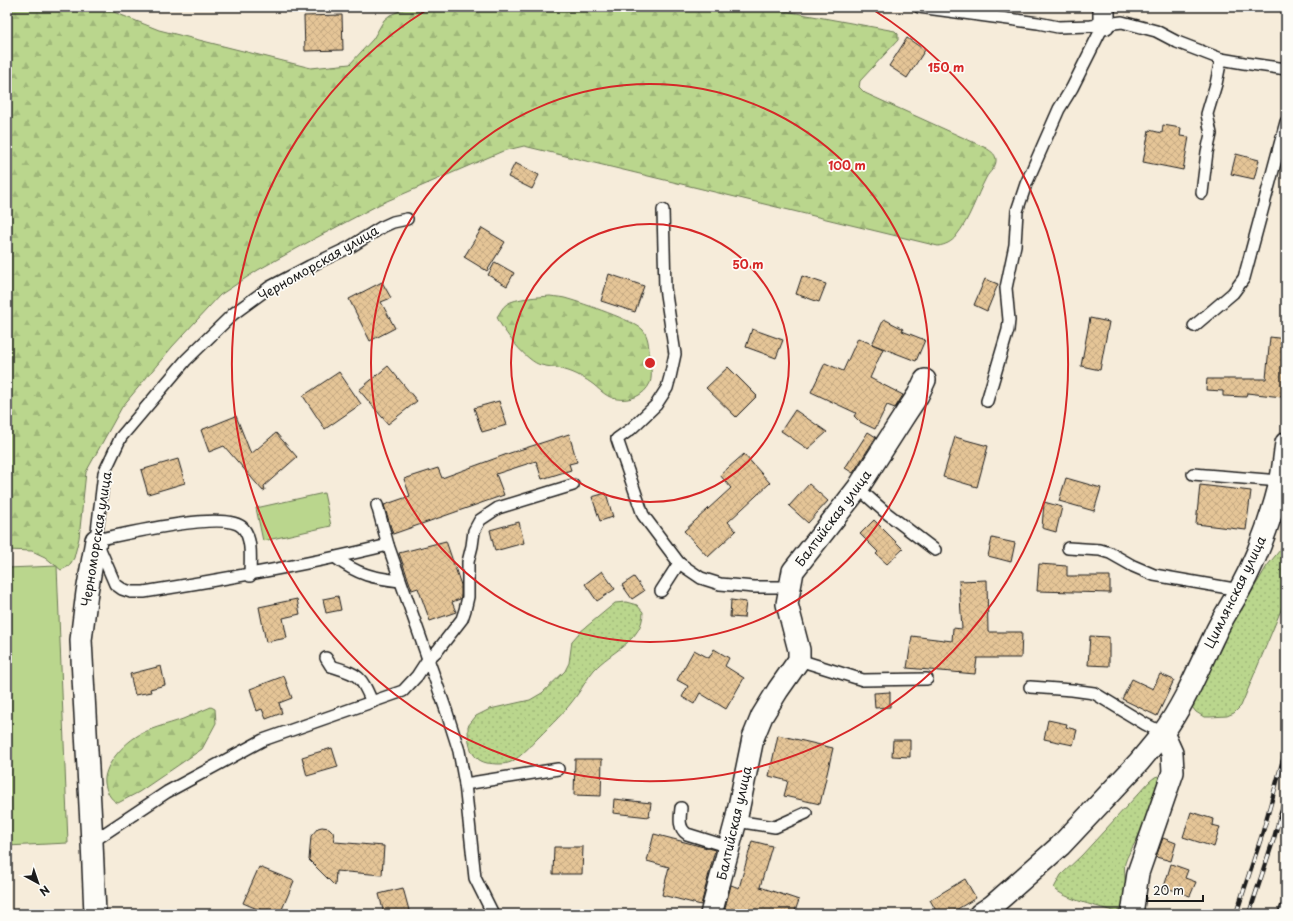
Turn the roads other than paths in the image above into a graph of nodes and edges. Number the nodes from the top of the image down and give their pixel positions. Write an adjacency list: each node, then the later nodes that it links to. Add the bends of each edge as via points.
1 (919, 7): 2 (lane, via 1058,27 1091,26)
2 (1104, 16): 3 (lane, via 1156,31); 11 (lane, via 1072,88 1059,109 1017,210 1015,245 1006,288 1008,330)
3 (1221, 59): 4 (lane); 6 (lane, via 1207,114 1211,134)
4 (1286, 68)
5 (1286, 122): 9 (lane, via 1244,278 1233,293)
6 (1202, 193)
7 (662, 210): 23 (lane, via 665,288 675,354 667,388 656,405 617,439 643,515)
8 (407, 220): 18 (lane, Черноморская улица, via 382,227 350,247 270,287 233,314 186,360 121,437 104,473)
9 (1194, 326)
10 (925, 380): 16 (street, Балтийская улица)
11 (986, 401)
12 (1286, 443): 14 (street, Цимлянская улица)
13 (1193, 474): 14 (lane)
14 (1280, 481): 27 (street, Цимлянская улица, via 1269,522)
15 (573, 485): 30 (lane, via 498,508 480,520 474,531 468,562 466,610 438,650)
16 (858, 488): 21 (lane); 26 (street, Балтийская улица, via 793,570)
17 (377, 505): 19 (lane)
18 (96, 540): 24 (lane, via 114,584 122,590 144,592); 24 (lane, via 172,525 213,520 234,522 243,528 250,542); 41 (street, Черноморская улица, via 81,640)
19 (388, 546): 22 (lane); 25 (lane)
20 (1068, 548): 27 (lane, via 1110,553 1154,576)
21 (935, 550)
22 (336, 558): 24 (lane); 25 (lane, via 362,574)
23 (679, 563): 26 (lane, via 701,578 720,584); 28 (lane)
24 (250, 576)
25 (400, 581): 30 (lane)
26 (789, 587): 31 (street, Балтийская улица, via 787,604 799,650)
27 (1240, 590): 35 (street, Цимлянская улица, via 1214,634 1175,717)
28 (661, 591)
29 (326, 658): 34 (lane, via 331,666 360,678)
30 (428, 659): 34 (lane, via 403,691); 37 (lane, via 447,713)
31 (798, 660): 32 (lane, via 863,680); 40 (street, Балтийская улица, via 762,716 753,738)
32 (927, 679)
33 (1030, 687): 35 (lane, via 1094,693)
34 (372, 702): 41 (lane, via 263,740 167,792)
35 (1163, 733): 47 (street, Цимлянская улица, via 1060,846); 48 (street, via 1172,752 1173,772 1138,873)
36 (558, 769): 37 (lane)
37 (465, 784): 45 (lane, via 475,878)
38 (681, 808): 42 (lane, via 680,825 684,832)
39 (806, 813): 40 (lane, via 775,828)
40 (736, 821): 42 (street, Балтийская улица)
41 (92, 842): 44 (street, Черноморская улица)
42 (729, 847): 46 (street, Балтийская улица)
43 (1286, 909): 49 (lane)
44 (95, 914)
45 (493, 914)
46 (711, 914)
47 (980, 914)
48 (1132, 914)
49 (1284, 914)

